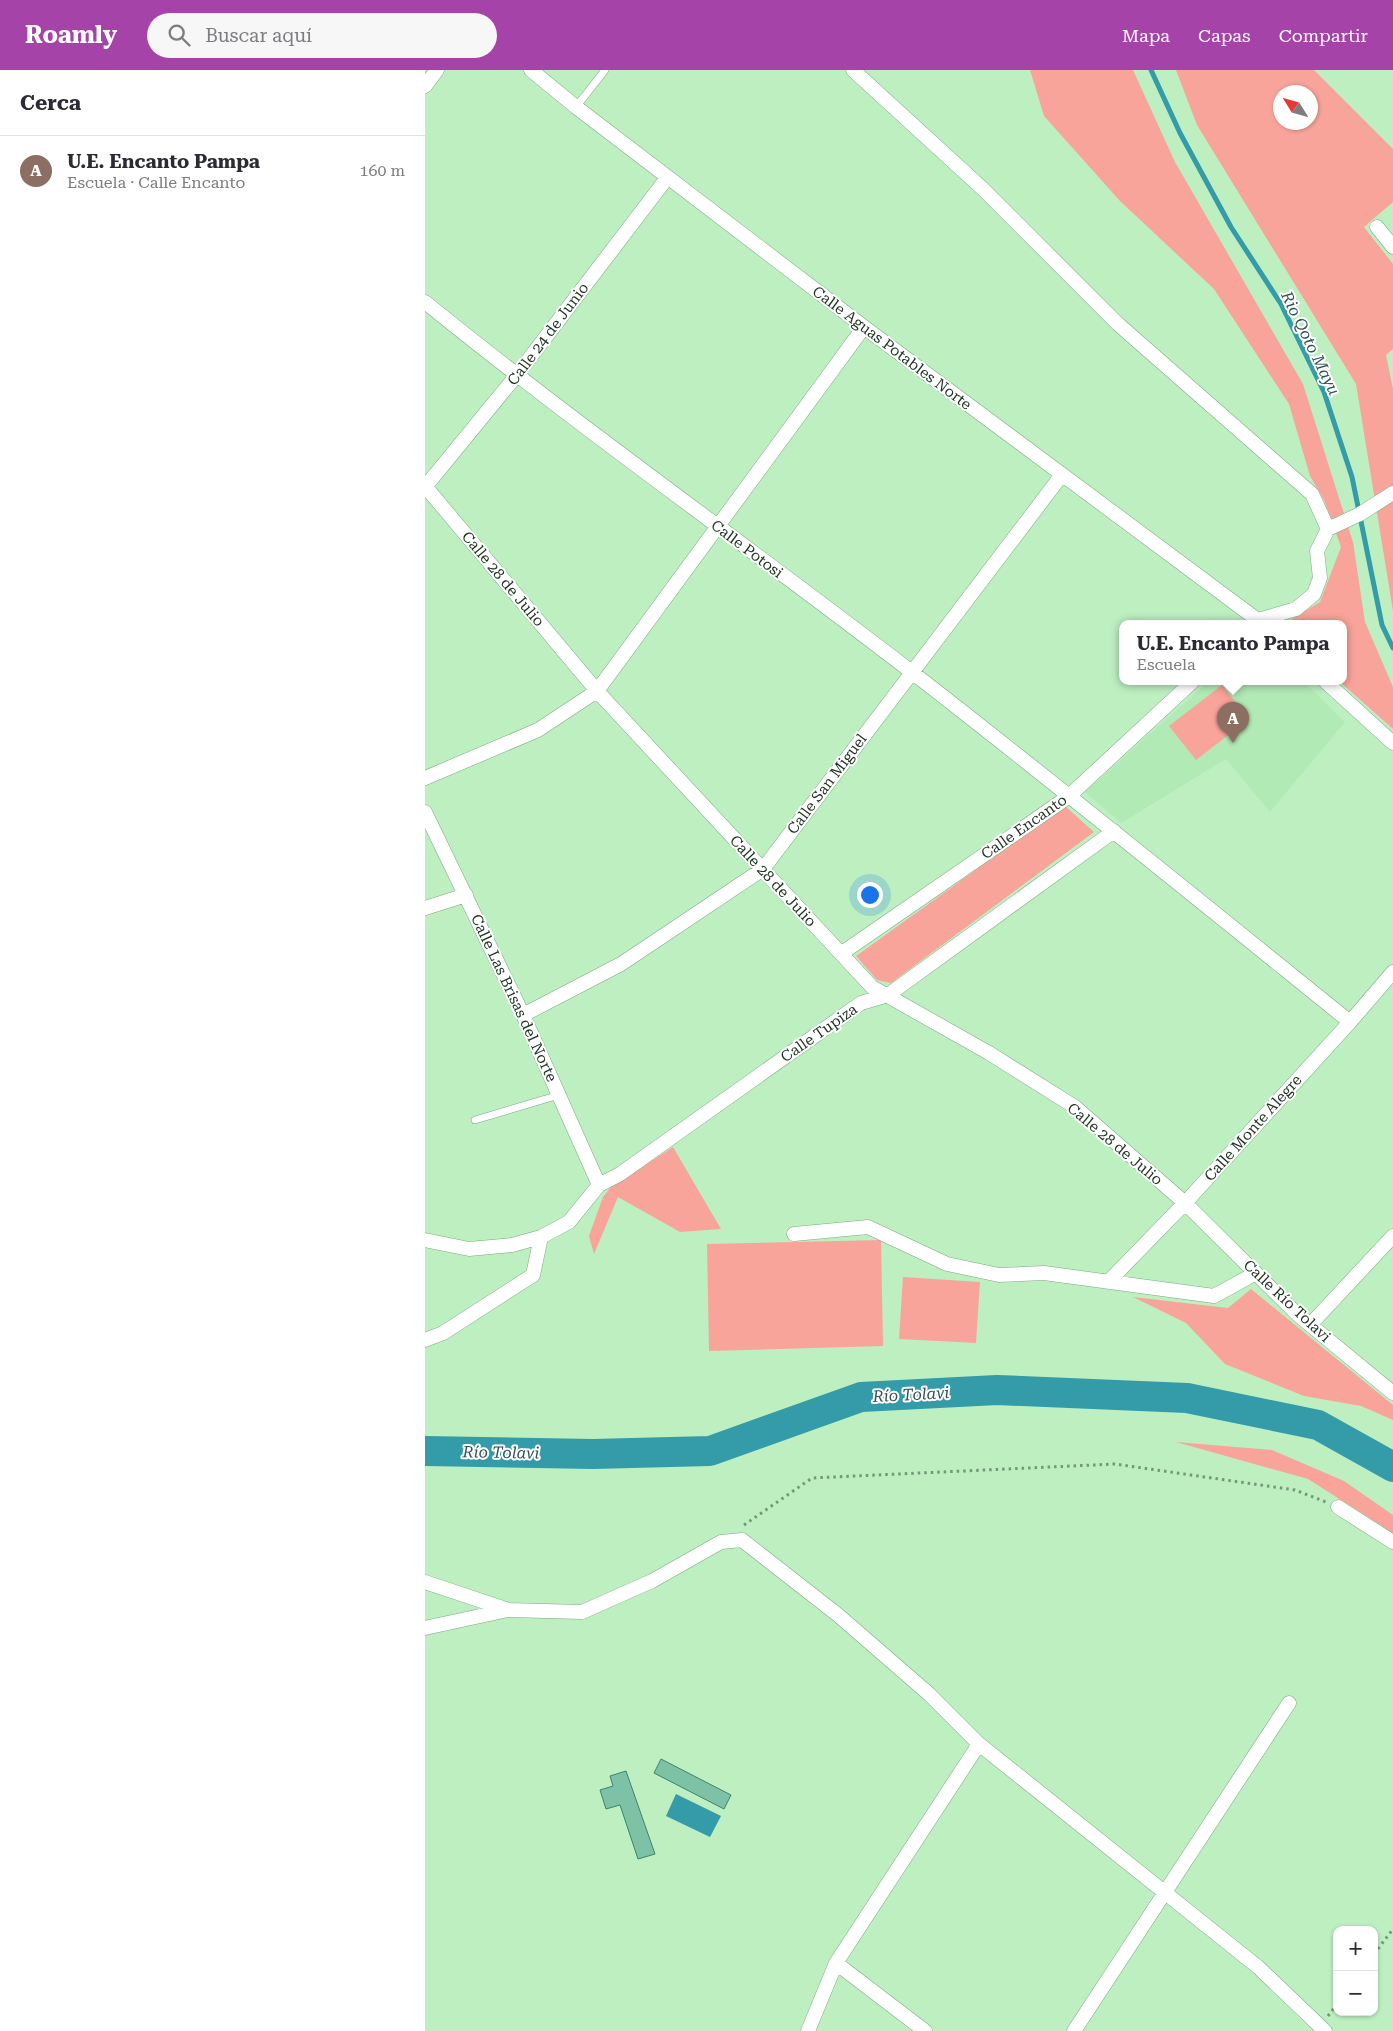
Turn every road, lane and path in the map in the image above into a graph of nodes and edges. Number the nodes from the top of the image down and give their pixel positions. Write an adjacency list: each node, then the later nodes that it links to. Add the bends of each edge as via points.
1 (437, 70): 5 (street)
2 (531, 70): 6 (street, Calle Aguas Potables Norte)
3 (605, 70): 6 (lane)
4 (853, 70): 17 (street, via 983,189 1118,324 1312,494)
5 (425, 86)
6 (576, 107): 7 (street, Calle Aguas Potables Norte)
7 (667, 178): 11 (street, Calle Aguas Potables Norte); 12 (street, Calle 24 de Junio)
8 (1377, 227): 9 (street)
9 (1393, 248)
10 (425, 302): 12 (street, Calle Potosi)
11 (864, 327): 13 (street, Calle Aguas Potables Norte); 16 (street)
12 (517, 376): 14 (street, Calle 24 de Junio); 16 (street, Calle Potosi)
13 (1061, 476): 18 (street, Calle Aguas Potables Norte); 20 (street, Calle San Miguel)
14 (425, 487): 23 (street, Calle 28 de Julio)
15 (1393, 493): 17 (street)
16 (716, 526): 20 (street, Calle Potosi); 23 (street)
17 (1328, 529): 19 (street, via 1317,551 1320,578 1314,594 1297,609)
18 (1254, 620)
19 (1266, 620)
20 (912, 672): 26 (street, Calle Potosi); 29 (street, Calle San Miguel)
21 (1189, 685): 26 (street, Calle Encanto)
22 (1329, 685): 24 (street)
23 (597, 691): 25 (street, via 538,730); 29 (street, Calle 28 de Julio)
24 (1393, 743)
25 (425, 778)
26 (1068, 797): 28 (street, Calle Potosi); 32 (street, Calle Encanto)
27 (425, 812): 30 (street, Calle Las Brisas del Norte)
28 (1114, 831): 34 (street, Calle Tupiza); 36 (street, Calle Potosi)
29 (763, 869): 32 (street, Calle 28 de Julio); 35 (street, Calle San Miguel, via 621,964)
30 (466, 895): 31 (street); 35 (street, Calle Las Brisas del Norte)
31 (425, 908)
32 (841, 953): 34 (street, Calle 28 de Julio, via 872,987)
33 (1393, 972): 36 (street, Calle Monte Alegre)
34 (888, 995): 39 (street, Calle Tupiza, via 861,1003 620,1174); 40 (street, Calle 28 de Julio, via 1075,1107)
35 (523, 1015): 37 (street, Calle Las Brisas del Norte)
36 (1350, 1022): 40 (street, Calle Monte Alegre)
37 (559, 1095): 38 (lane); 39 (street, Calle Las Brisas del Norte)
38 (475, 1120)
39 (599, 1185): 43 (street, via 569,1222)
40 (1185, 1203): 45 (street, Calle Río Tolavi); 46 (street, Calle Monte Alegre)
41 (794, 1234): 46 (street, via 868,1227 947,1264 999,1275 1044,1273)
42 (1393, 1236): 47 (street)
43 (541, 1238): 44 (street, via 512,1245 469,1249); 48 (street, via 533,1275 443,1333)
44 (425, 1240)
45 (1256, 1273): 46 (street, via 1214,1296); 47 (street, Calle Río Tolavi)
46 (1109, 1281)
47 (1310, 1324): 49 (street, Calle Río Tolavi)
48 (425, 1340)
49 (1393, 1394)
50 (1338, 1507): 51 (path, via 1295,1490 1115,1464 812,1478); 52 (street)
51 (744, 1526)
52 (1393, 1542)
53 (425, 1582): 54 (street)
54 (509, 1610): 55 (street); 57 (street, via 582,1612 652,1581 721,1542 742,1540 838,1615 929,1694)
55 (425, 1628)
56 (1289, 1703): 58 (street)
57 (979, 1744): 58 (street); 61 (street)
58 (1166, 1893): 62 (street, via 1258,1967); 65 (street)
59 (1393, 1930): 60 (path)
60 (1378, 1949)
61 (836, 1963): 63 (street); 64 (street)
62 (1321, 2029)
63 (808, 2031)
64 (925, 2031)
65 (1074, 2031)

